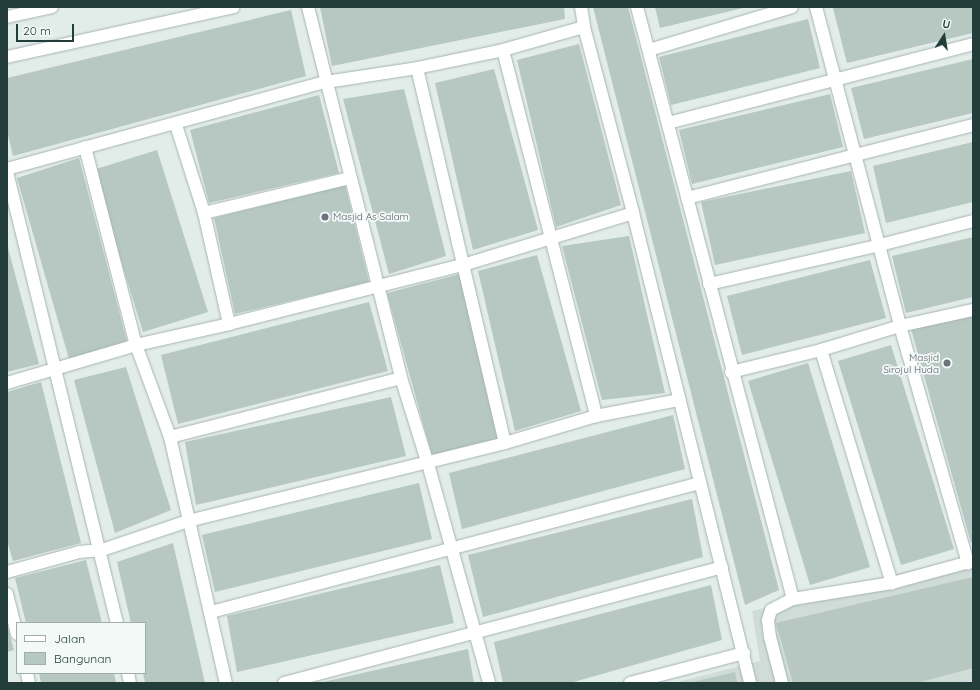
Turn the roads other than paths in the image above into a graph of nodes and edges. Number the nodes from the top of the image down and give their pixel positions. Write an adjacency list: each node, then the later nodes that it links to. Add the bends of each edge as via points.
1 (52, 7): 8 (street)
2 (234, 7): 13 (street)
3 (308, 7): 16 (street)
4 (581, 7): 9 (street)
5 (637, 7): 12 (street)
6 (792, 7): 12 (street)
7 (816, 7): 15 (street)
8 (7, 17)
9 (584, 27): 11 (street); 26 (street)
10 (973, 44): 15 (street)
11 (503, 50): 14 (street); 28 (street)
12 (649, 50): 17 (street)
13 (7, 57)
14 (417, 68): 16 (street); 30 (street)
15 (836, 80): 17 (street); 21 (street)
16 (326, 82): 18 (street); 23 (street)
17 (668, 123): 24 (street)
18 (176, 125): 20 (street); 25 (street)
19 (973, 125): 21 (street)
20 (85, 147): 22 (street); 36 (street)
21 (856, 154): 24 (street); 29 (street)
22 (7, 171): 38 (street)
23 (350, 178): 25 (street); 32 (street)
24 (687, 198): 31 (street)
25 (204, 213): 34 (street)
26 (634, 213): 28 (street); 42 (street)
27 (973, 221): 29 (street)
28 (549, 240): 30 (street); 43 (street)
29 (880, 245): 31 (street); 35 (street)
30 (463, 265): 32 (street); 45 (street)
31 (709, 284): 39 (street)
32 (377, 287): 34 (street); 40 (street)
33 (973, 310): 35 (street)
34 (229, 324): 36 (street)
35 (900, 326): 37 (street); 51 (street)
36 (136, 345): 38 (street); 44 (street)
37 (821, 350): 39 (street); 54 (street)
38 (54, 370): 41 (street); 50 (street)
39 (731, 372): 56 (street)
40 (401, 378): 44 (street); 46 (street)
41 (7, 382)
42 (679, 400): 43 (street); 47 (street)
43 (596, 416): 45 (street)
44 (170, 437): 48 (street)
45 (505, 443): 46 (street)
46 (428, 464): 48 (street); 49 (street)
47 (700, 482): 49 (street); 52 (street)
48 (188, 521): 50 (street); 57 (street)
49 (449, 549): 57 (street); 60 (street)
50 (102, 550): 53 (street, via 79,552); 58 (street)
51 (970, 562): 54 (street)
52 (722, 567): 60 (street); 61 (street)
53 (7, 572)
54 (892, 583): 56 (street)
55 (7, 594): 59 (street)
56 (793, 600): 67 (street, via 771,610 768,620)
57 (211, 612): 62 (street)
58 (117, 622)
59 (16, 630)
60 (476, 632): 63 (street); 64 (street)
61 (744, 653): 65 (street); 66 (street)
62 (226, 683)
63 (284, 683)
64 (489, 683)
65 (630, 683)
66 (750, 683)
67 (782, 683)

